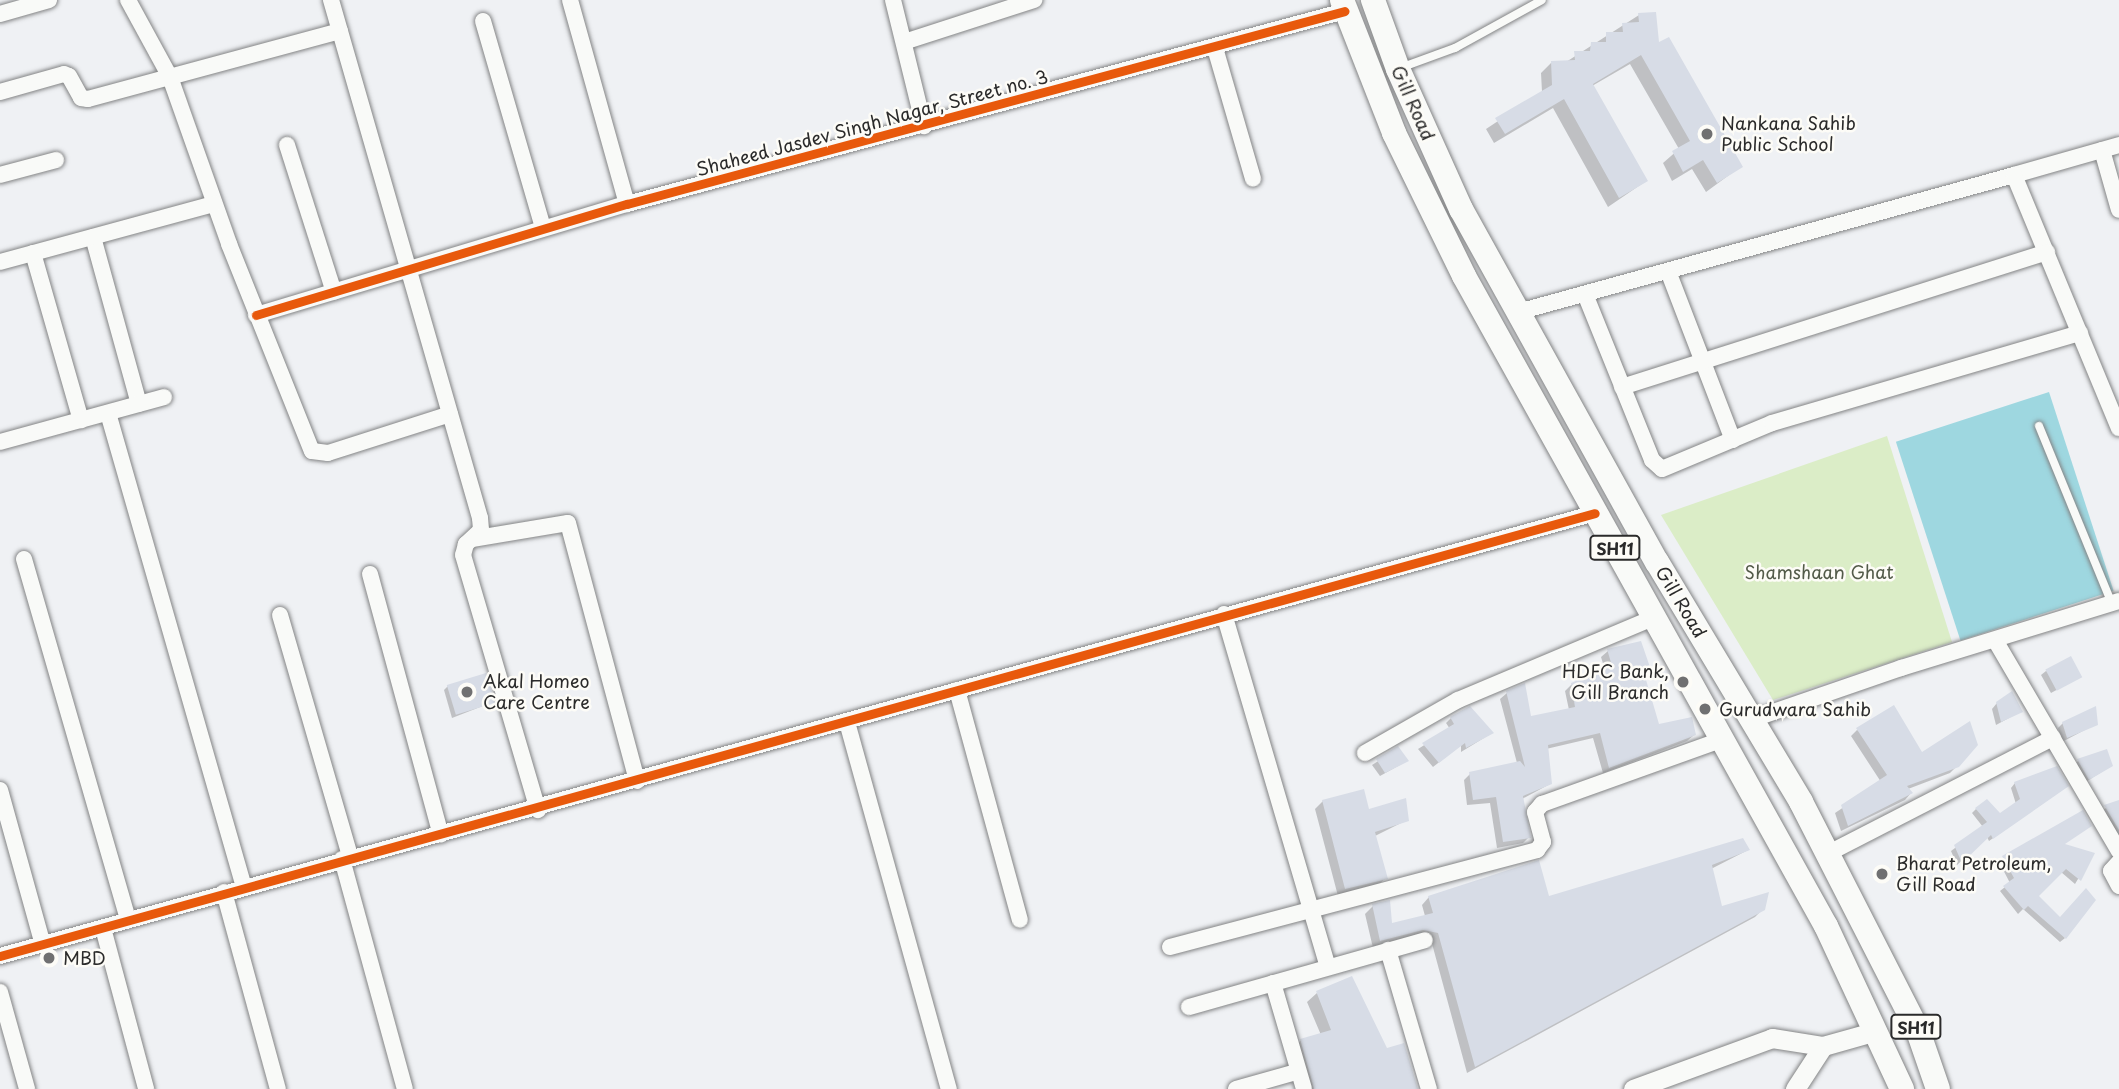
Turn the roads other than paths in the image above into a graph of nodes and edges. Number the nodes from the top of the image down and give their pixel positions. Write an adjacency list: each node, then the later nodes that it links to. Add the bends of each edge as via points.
1 (50, 0): 10 (street)
2 (128, 0): 16 (street)
3 (331, 0): 12 (street)
4 (570, 0): 27 (street)
5 (893, 0): 13 (street)
6 (1034, 0): 13 (street)
7 (1373, 0): 15 (main road, Gill Road / SH11)
8 (1542, 0): 15 (lane, via 1455,48)
9 (1343, 6): 14 (street, Shaheed Jasdev Singh Nagar, Street no. 3); 52 (main road, Gill Road / SH11, via 1394,132 1464,276)
10 (0, 14)
11 (483, 21): 29 (street)
12 (340, 31): 16 (street); 34 (street)
13 (904, 42): 18 (street)
14 (1214, 48): 18 (street, Shaheed Jasdev Singh Nagar, Street no. 3); 25 (street)
15 (1398, 69): 38 (main road, Gill Road / SH11, via 1461,209)
16 (170, 77): 17 (street, via 88,99 82,98 64,74); 26 (street)
17 (0, 92)
18 (924, 126): 27 (street, Shaheed Jasdev Singh Nagar, Street no. 3)
19 (287, 145): 36 (street)
20 (2119, 145): 21 (street)
21 (2102, 149): 24 (street); 28 (street)
22 (56, 160): 23 (street)
23 (0, 175)
24 (2014, 175): 31 (street); 35 (street)
25 (1253, 178)
26 (215, 204): 30 (street); 39 (street)
27 (627, 204): 29 (street, Shaheed Jasdev Singh Nagar, Street no. 3)
28 (2119, 210)
29 (543, 228): 34 (street, Shaheed Jasdev Singh Nagar, Street no. 3)
30 (93, 237): 32 (street); 44 (street)
31 (2047, 252): 40 (street); 41 (street)
32 (33, 253): 33 (street); 47 (street)
33 (0, 261)
34 (409, 270): 36 (street, Shaheed Jasdev Singh Nagar, Street no. 3); 46 (street)
35 (1668, 271): 37 (street); 41 (street)
36 (334, 292): 39 (street, Shaheed Jasdev Singh Nagar, Street no. 3)
37 (1586, 294): 38 (street); 42 (street)
38 (1518, 312): 62 (main road, Gill Road / SH11, via 1657,562)
39 (256, 315): 46 (street, via 312,451 328,453)
40 (2080, 333): 49 (street); 50 (street, via 1792,416)
41 (1704, 359): 42 (street); 50 (street)
42 (1622, 387): 50 (street, via 1652,460 1662,469)
43 (164, 397): 44 (street)
44 (139, 404): 45 (street)
45 (108, 413): 47 (street); 76 (street)
46 (450, 414): 53 (street, via 482,524)
47 (81, 420): 51 (street)
48 (2039, 426): 56 (lane)
49 (2119, 428)
50 (1733, 440)
51 (0, 442)
52 (1595, 513): 57 (street); 59 (main road, Gill Road / SH11)
53 (470, 540): 67 (street, via 568,523); 69 (street, via 463,555)
54 (24, 559): 79 (street)
55 (370, 575): 70 (street)
56 (2115, 602): 60 (street)
57 (1224, 614): 61 (street); 78 (street)
58 (280, 615): 73 (street)
59 (1655, 617): 65 (main road, Gill Road / SH11); 66 (street, via 1458,699)
60 (1995, 640): 62 (street); 64 (street)
61 (957, 690): 63 (street); 80 (street)
62 (1753, 719): 72 (main road, Gill Road / SH11)
63 (847, 722): 67 (street); 98 (street)
64 (2053, 738): 71 (street); 72 (street)
65 (1724, 739): 78 (street, via 1542,804 1535,812 1542,842 1537,850); 91 (main road, Gill Road / SH11, via 1826,926)
66 (1366, 753)
67 (637, 781): 69 (street)
68 (0, 790): 83 (street)
69 (538, 810): 70 (street)
70 (441, 835): 73 (street)
71 (2119, 851)
72 (1827, 854): 105 (main road, Gill Road / SH11, via 1918,1031)
73 (346, 858): 76 (street); 97 (street)
74 (2119, 862): 75 (street, via 2111,871)
75 (2119, 886)
76 (244, 887): 77 (street)
77 (224, 892): 79 (street); 96 (street)
78 (1312, 908): 84 (street); 87 (street)
79 (128, 920): 81 (street)
80 (1020, 920)
81 (103, 928): 83 (street); 95 (street)
82 (1425, 940): 85 (street)
83 (43, 945): 86 (street)
84 (1170, 947)
85 (1388, 950): 87 (street); 101 (street)
86 (0, 956)
87 (1328, 967): 88 (street)
88 (1273, 983): 90 (street); 93 (street)
89 (0, 992): 94 (street)
90 (1189, 1007)
91 (1876, 1031): 92 (street); 104 (main road, Gill Road / SH11)
92 (1823, 1046): 102 (street, via 1772,1038); 103 (street)
93 (1296, 1072): 99 (street); 100 (street)
94 (27, 1089)
95 (146, 1089)
96 (278, 1089)
97 (405, 1089)
98 (949, 1089)
99 (1236, 1089)
100 (1304, 1089)
101 (1429, 1089)
102 (1633, 1089)
103 (1795, 1089)
104 (1902, 1089)
105 (1938, 1089)

